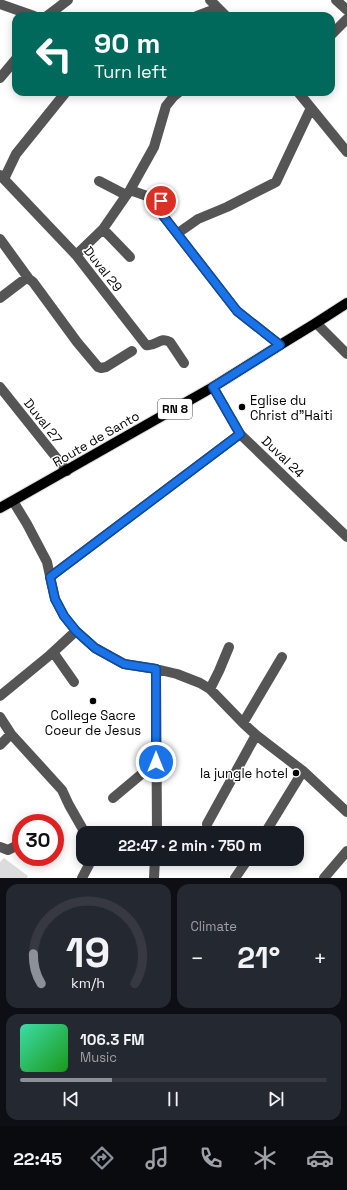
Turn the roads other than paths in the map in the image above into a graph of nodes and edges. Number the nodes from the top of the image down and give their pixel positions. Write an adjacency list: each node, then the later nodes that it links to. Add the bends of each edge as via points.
1 (68, 0): 8 (street)
2 (210, 0): 5 (street)
3 (336, 0): 6 (street)
4 (0, 4): 7 (street)
5 (218, 8): 9 (street); 10 (street)
6 (347, 10)
7 (23, 12)
8 (52, 12)
9 (208, 12)
10 (222, 12)
11 (347, 19): 12 (street)
12 (335, 31)
13 (12, 64): 14 (street)
14 (0, 78)
15 (63, 96): 20 (street, via 16,154)
16 (174, 96): 22 (street, via 166,106 154,147)
17 (301, 96): 18 (street)
18 (311, 108): 19 (street); 24 (street, via 276,182 198,219)
19 (347, 152)
20 (2, 177): 26 (street, Duval 29)
21 (99, 181): 22 (street)
22 (128, 192): 23 (street); 24 (street, via 161,201 161,213)
23 (103, 230): 26 (street); 27 (street)
24 (178, 233): 32 (street, via 237,311)
25 (0, 239): 28 (street)
26 (76, 255): 35 (street, Duval 29, via 146,345 167,340)
27 (130, 257)
28 (29, 279): 29 (street, via 25,279); 33 (street, via 98,367 106,367)
29 (0, 298)
30 (347, 303): 31 (main road, Route de Santo / RN 8)
31 (316, 324): 32 (main road, Route de Santo / RN 8); 34 (street)
32 (280, 345): 37 (main road, Route de Santo / RN 8)
33 (132, 351)
34 (347, 354)
35 (184, 363)
36 (0, 387): 39 (street, Duval 27)
37 (213, 387): 38 (street, Duval 24); 39 (main road, Route de Santo / RN 8)
38 (240, 434): 42 (street, Duval 24); 43 (street)
39 (66, 471): 40 (main road, Route de Santo / RN 8)
40 (13, 501): 41 (main road, Route de Santo / RN 8); 43 (street, via 47,562)
41 (0, 508)
42 (346, 535)
43 (50, 577): 44 (street, via 55,599)
44 (76, 631): 46 (street); 48 (street, via 95,648 124,664)
45 (229, 647): 50 (street)
46 (53, 652): 49 (street); 51 (street)
47 (282, 657): 53 (street)
48 (156, 669): 50 (street, via 177,674); 57 (street)
49 (74, 682)
50 (210, 689): 53 (street)
51 (0, 696)
52 (0, 717): 54 (street)
53 (242, 723): 55 (street)
54 (11, 734): 56 (street); 62 (street, via 62,790)
55 (256, 735): 58 (street); 61 (street)
56 (0, 745)
57 (156, 762): 59 (street); 63 (street)
58 (303, 771): 60 (street); 64 (street)
59 (114, 798)
60 (347, 812)
61 (207, 824)
62 (82, 826)
63 (156, 826)
64 (269, 826)
65 (0, 847): 66 (street, via 8,850)
66 (12, 848)
67 (347, 851): 74 (street)
68 (88, 866): 71 (street)
69 (155, 866): 72 (street)
70 (244, 866): 73 (street)
71 (82, 878)
72 (154, 878)
73 (236, 878)
74 (324, 878)

